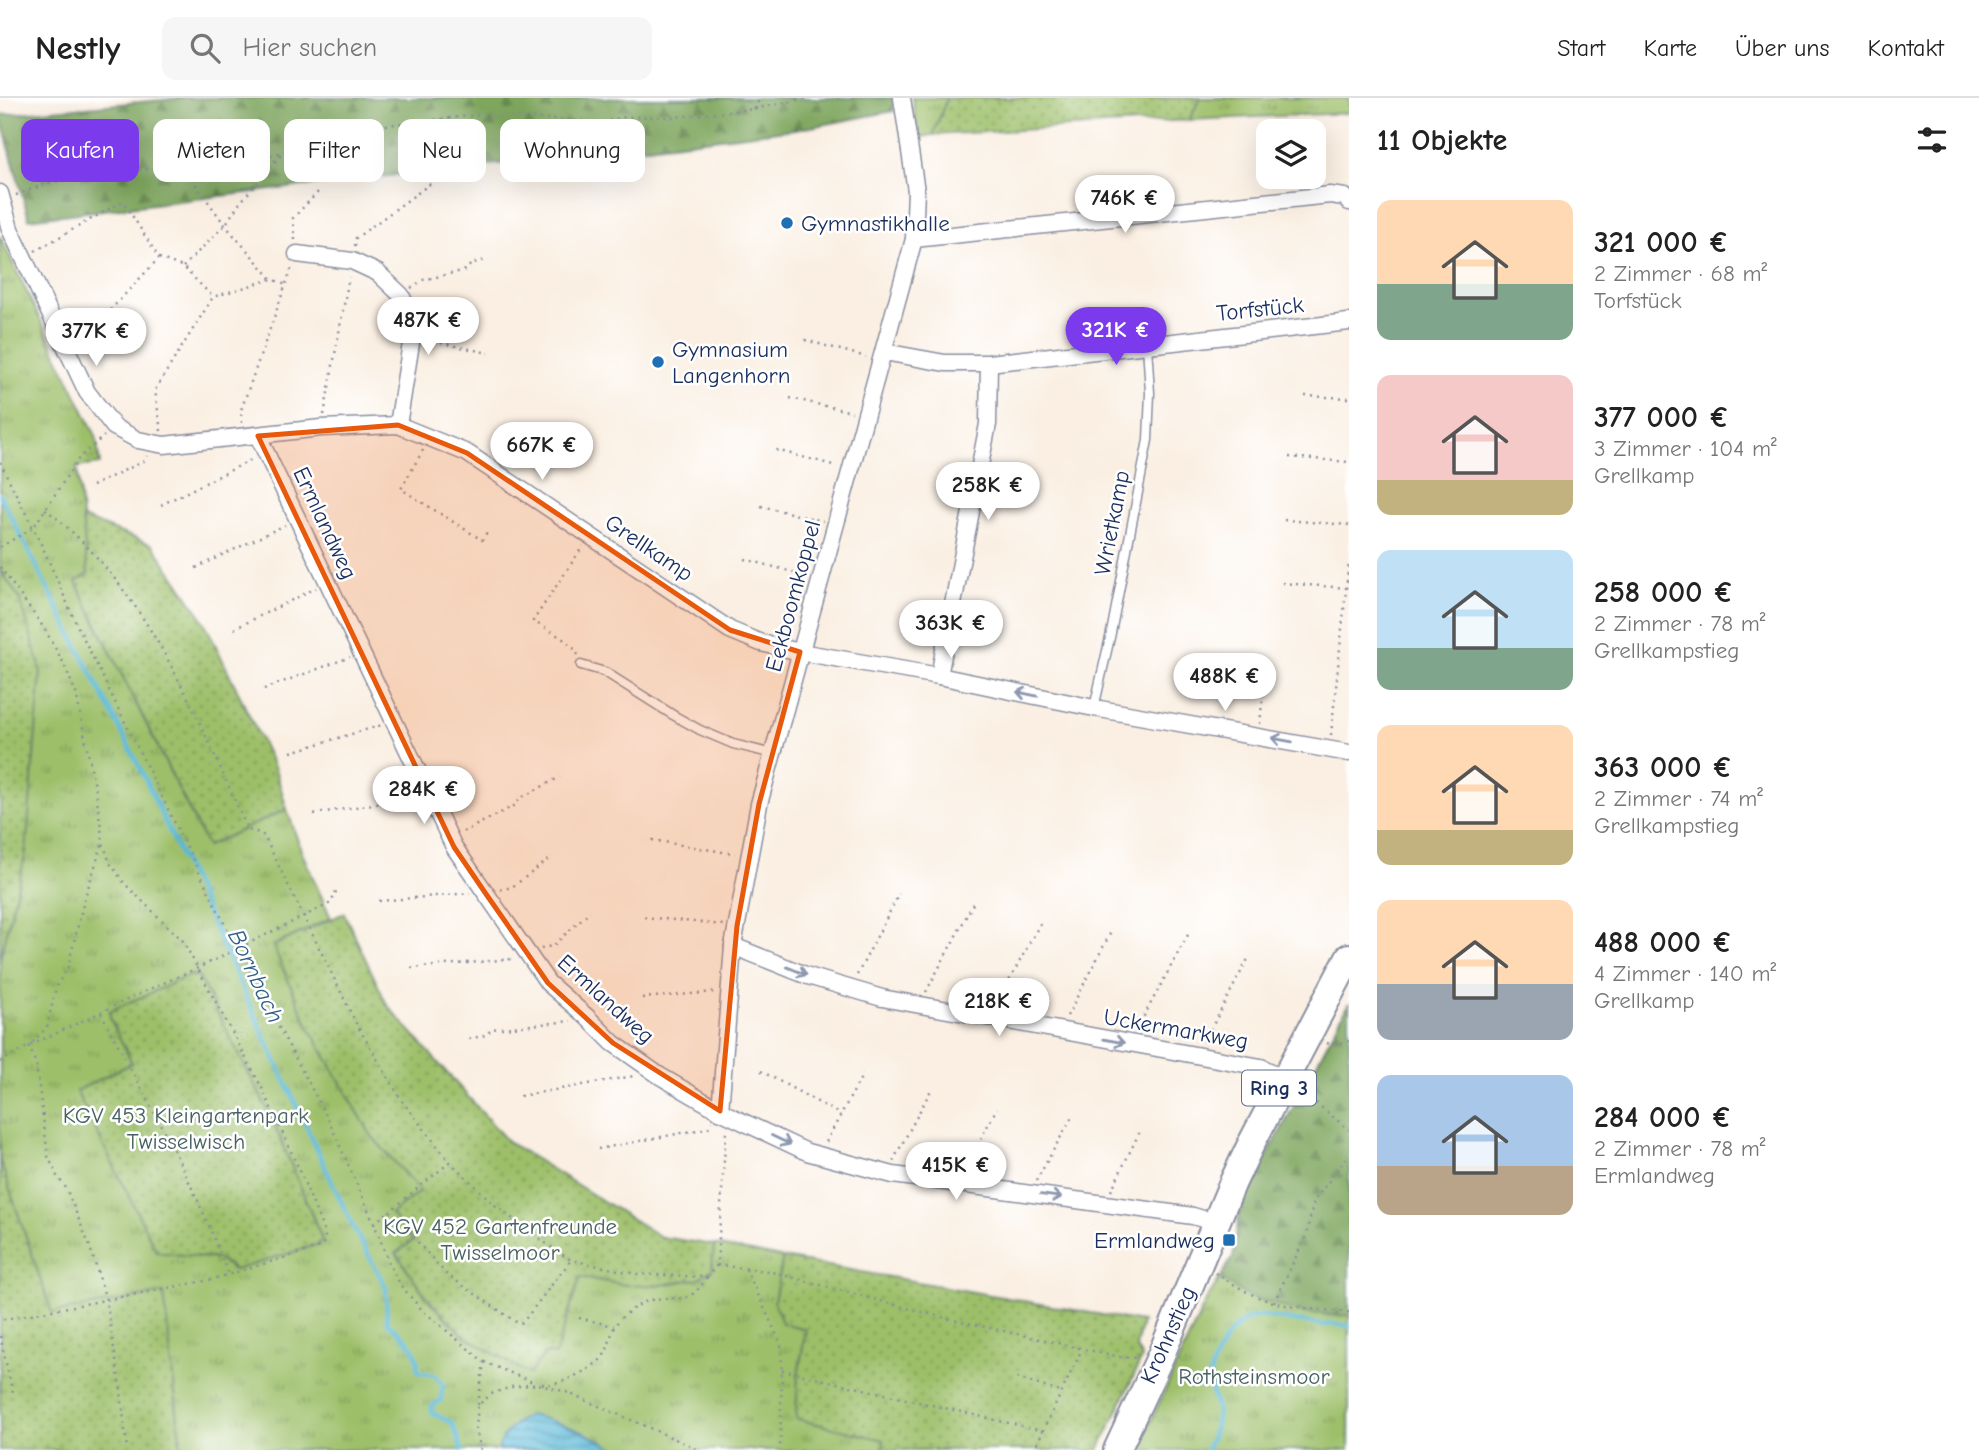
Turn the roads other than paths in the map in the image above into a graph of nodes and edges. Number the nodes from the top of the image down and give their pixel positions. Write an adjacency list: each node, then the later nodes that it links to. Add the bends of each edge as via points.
1 (902, 98): 4 (street, Eekboomkoppel, via 916,191)
2 (1, 197): 11 (street, Grellkamp, via 10,229 87,393 114,427 138,440 159,444)
3 (1349, 202): 4 (street, via 1330,195)
4 (914, 239): 8 (street, Eekboomkoppel)
5 (297, 254): 10 (street, via 352,261 378,273 401,295 410,314 412,337)
6 (1349, 322): 7 (street, Torfstück)
7 (1147, 345): 9 (street, Torfstück); 15 (lane, Wrietkamp, via 1148,440)
8 (883, 357): 9 (street, Torfstück); 12 (street, Eekboomkoppel)
9 (989, 363): 14 (street, via 988,424)
10 (398, 425): 11 (street, Grellkamp); 12 (street, Grellkamp, via 467,453 730,630)
11 (251, 436): 21 (street, Ermlandweg, via 266,453 450,839 529,956 548,983 613,1043)
12 (800, 652): 14 (street, Grellkamp); 17 (street, Eekboomkoppel)
13 (581, 665): 17 (lane, via 605,672 700,730)
14 (939, 676): 15 (street, Grellkamp, one-way to 14)
15 (1094, 708): 16 (street, Grellkamp, one-way to 15)
16 (1349, 753)
17 (772, 754): 18 (street, Eekboomkoppel)
18 (733, 946): 20 (street, Uckermarkweg, one-way to 20, via 882,998 1261,1067); 21 (street, Eekboomkoppel)
19 (1349, 957): 20 (main road, Krohnstieg / Ring 3)
20 (1289, 1084): 22 (main road, Krohnstieg / Ring 3, via 1252,1142)
21 (720, 1111): 22 (street, Ermlandweg, one-way to 22, via 807,1152 886,1173)
22 (1216, 1223): 23 (main road, Krohnstieg / Ring 3)
23 (1117, 1450)

